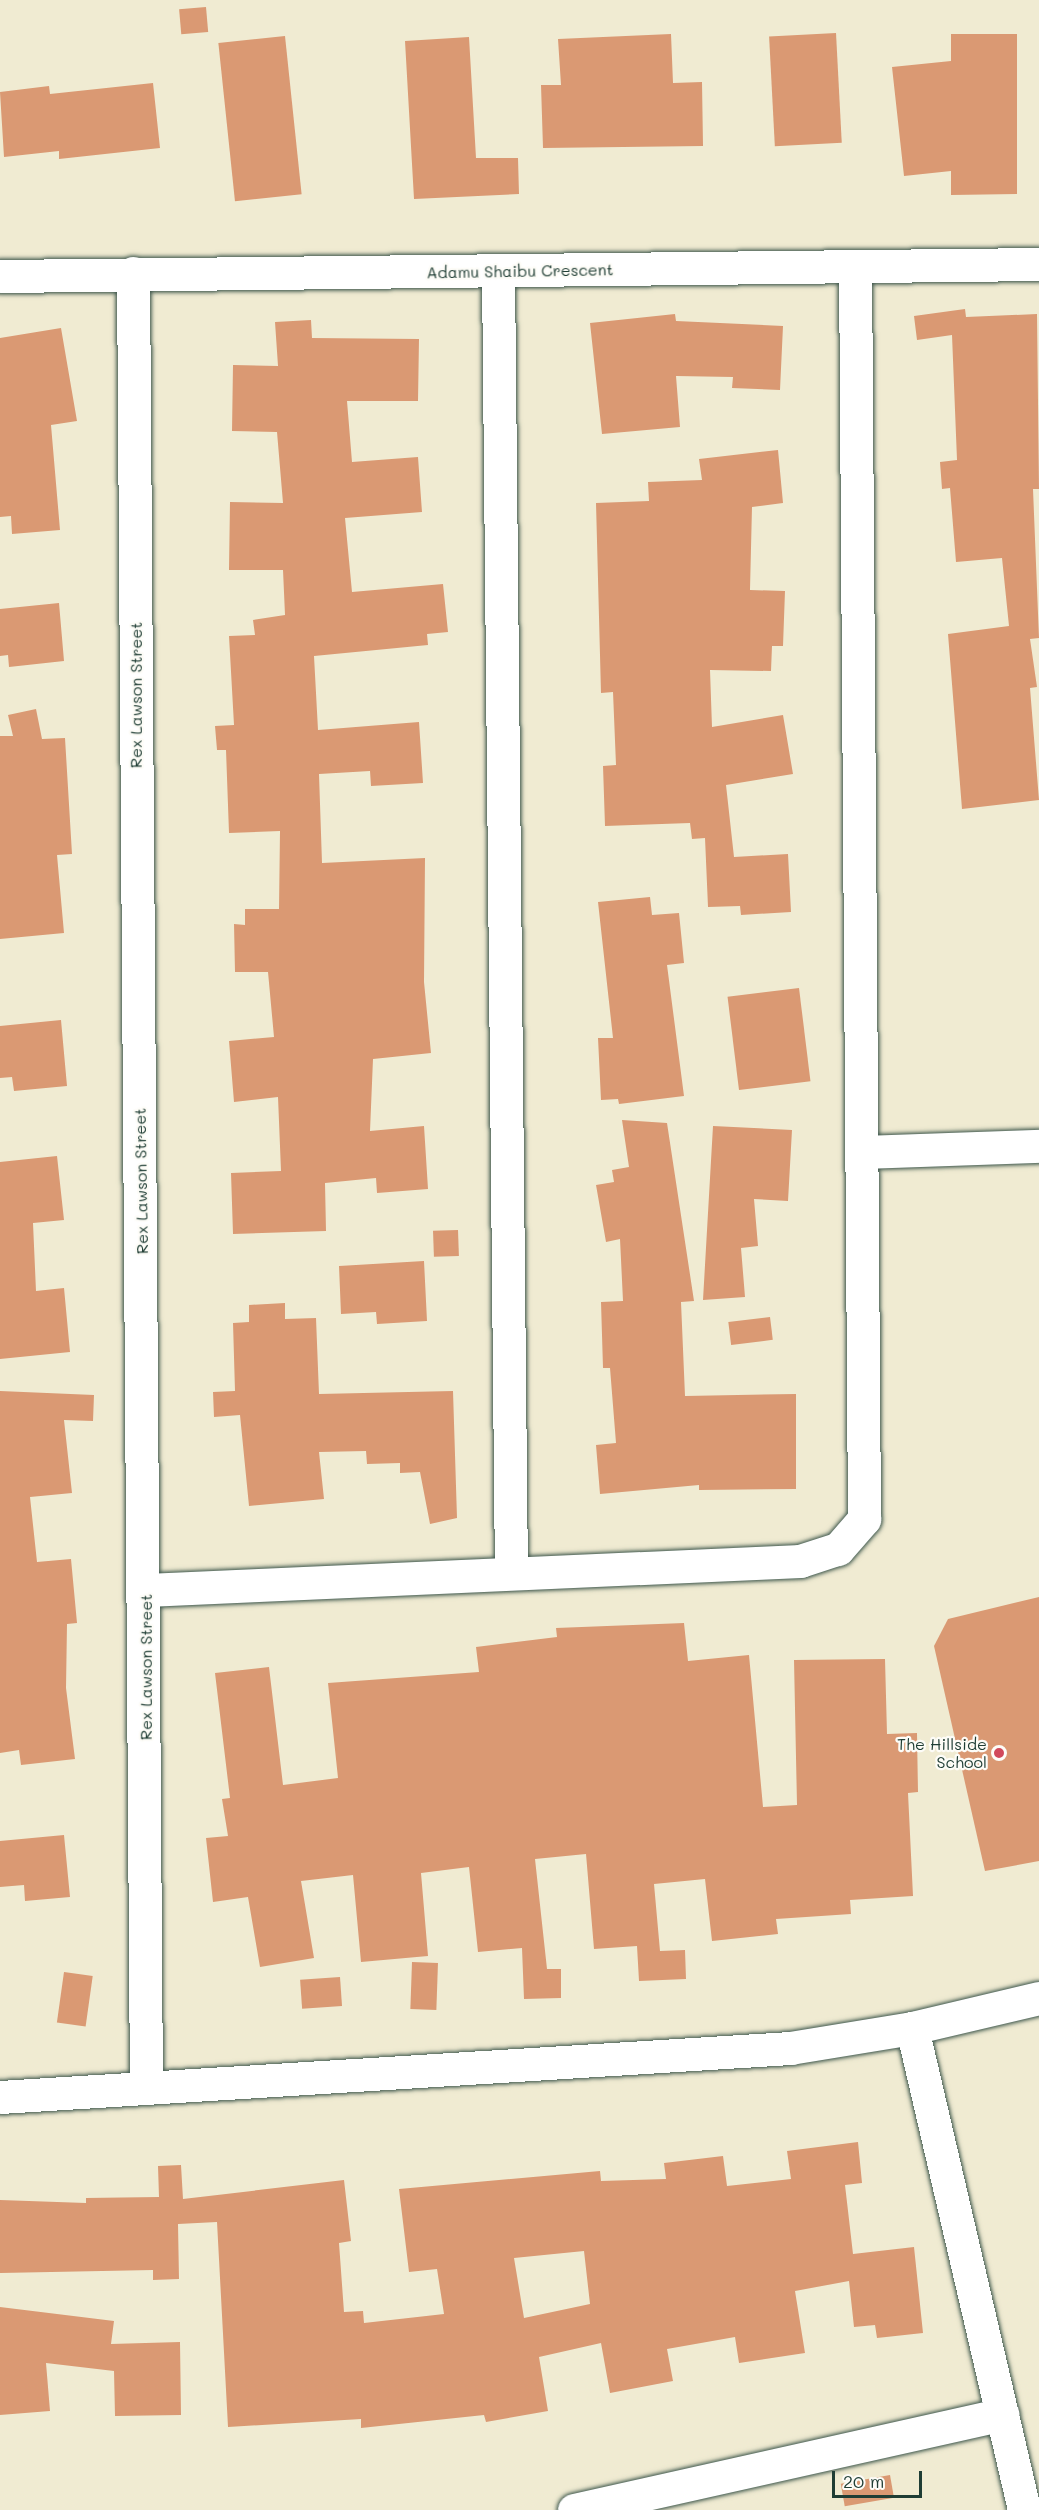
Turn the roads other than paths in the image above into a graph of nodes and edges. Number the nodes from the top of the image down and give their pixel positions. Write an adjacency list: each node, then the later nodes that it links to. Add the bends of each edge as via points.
1 (1039, 264): 2 (street, Adamu Shaibu Crescent)
2 (855, 267): 3 (street, Adamu Shaibu Crescent); 7 (street)
3 (498, 272): 4 (street, Adamu Shaibu Crescent); 8 (street)
4 (133, 273): 5 (street, Adamu Shaibu Crescent); 9 (street, Rex Lawson Street)
5 (0, 276)
6 (1039, 1146): 7 (street)
7 (865, 1152): 8 (street, via 864,1519 838,1549 800,1561)
8 (511, 1571): 9 (street)
9 (146, 1590): 12 (street, Rex Lawson Street)
10 (1039, 1998): 11 (street)
11 (912, 2028): 12 (street, via 790,2048); 14 (street)
12 (146, 2088): 13 (street)
13 (0, 2097)
14 (1002, 2414): 15 (street); 17 (street)
15 (685, 2498): 16 (street)
16 (574, 2510)
17 (1024, 2510)

